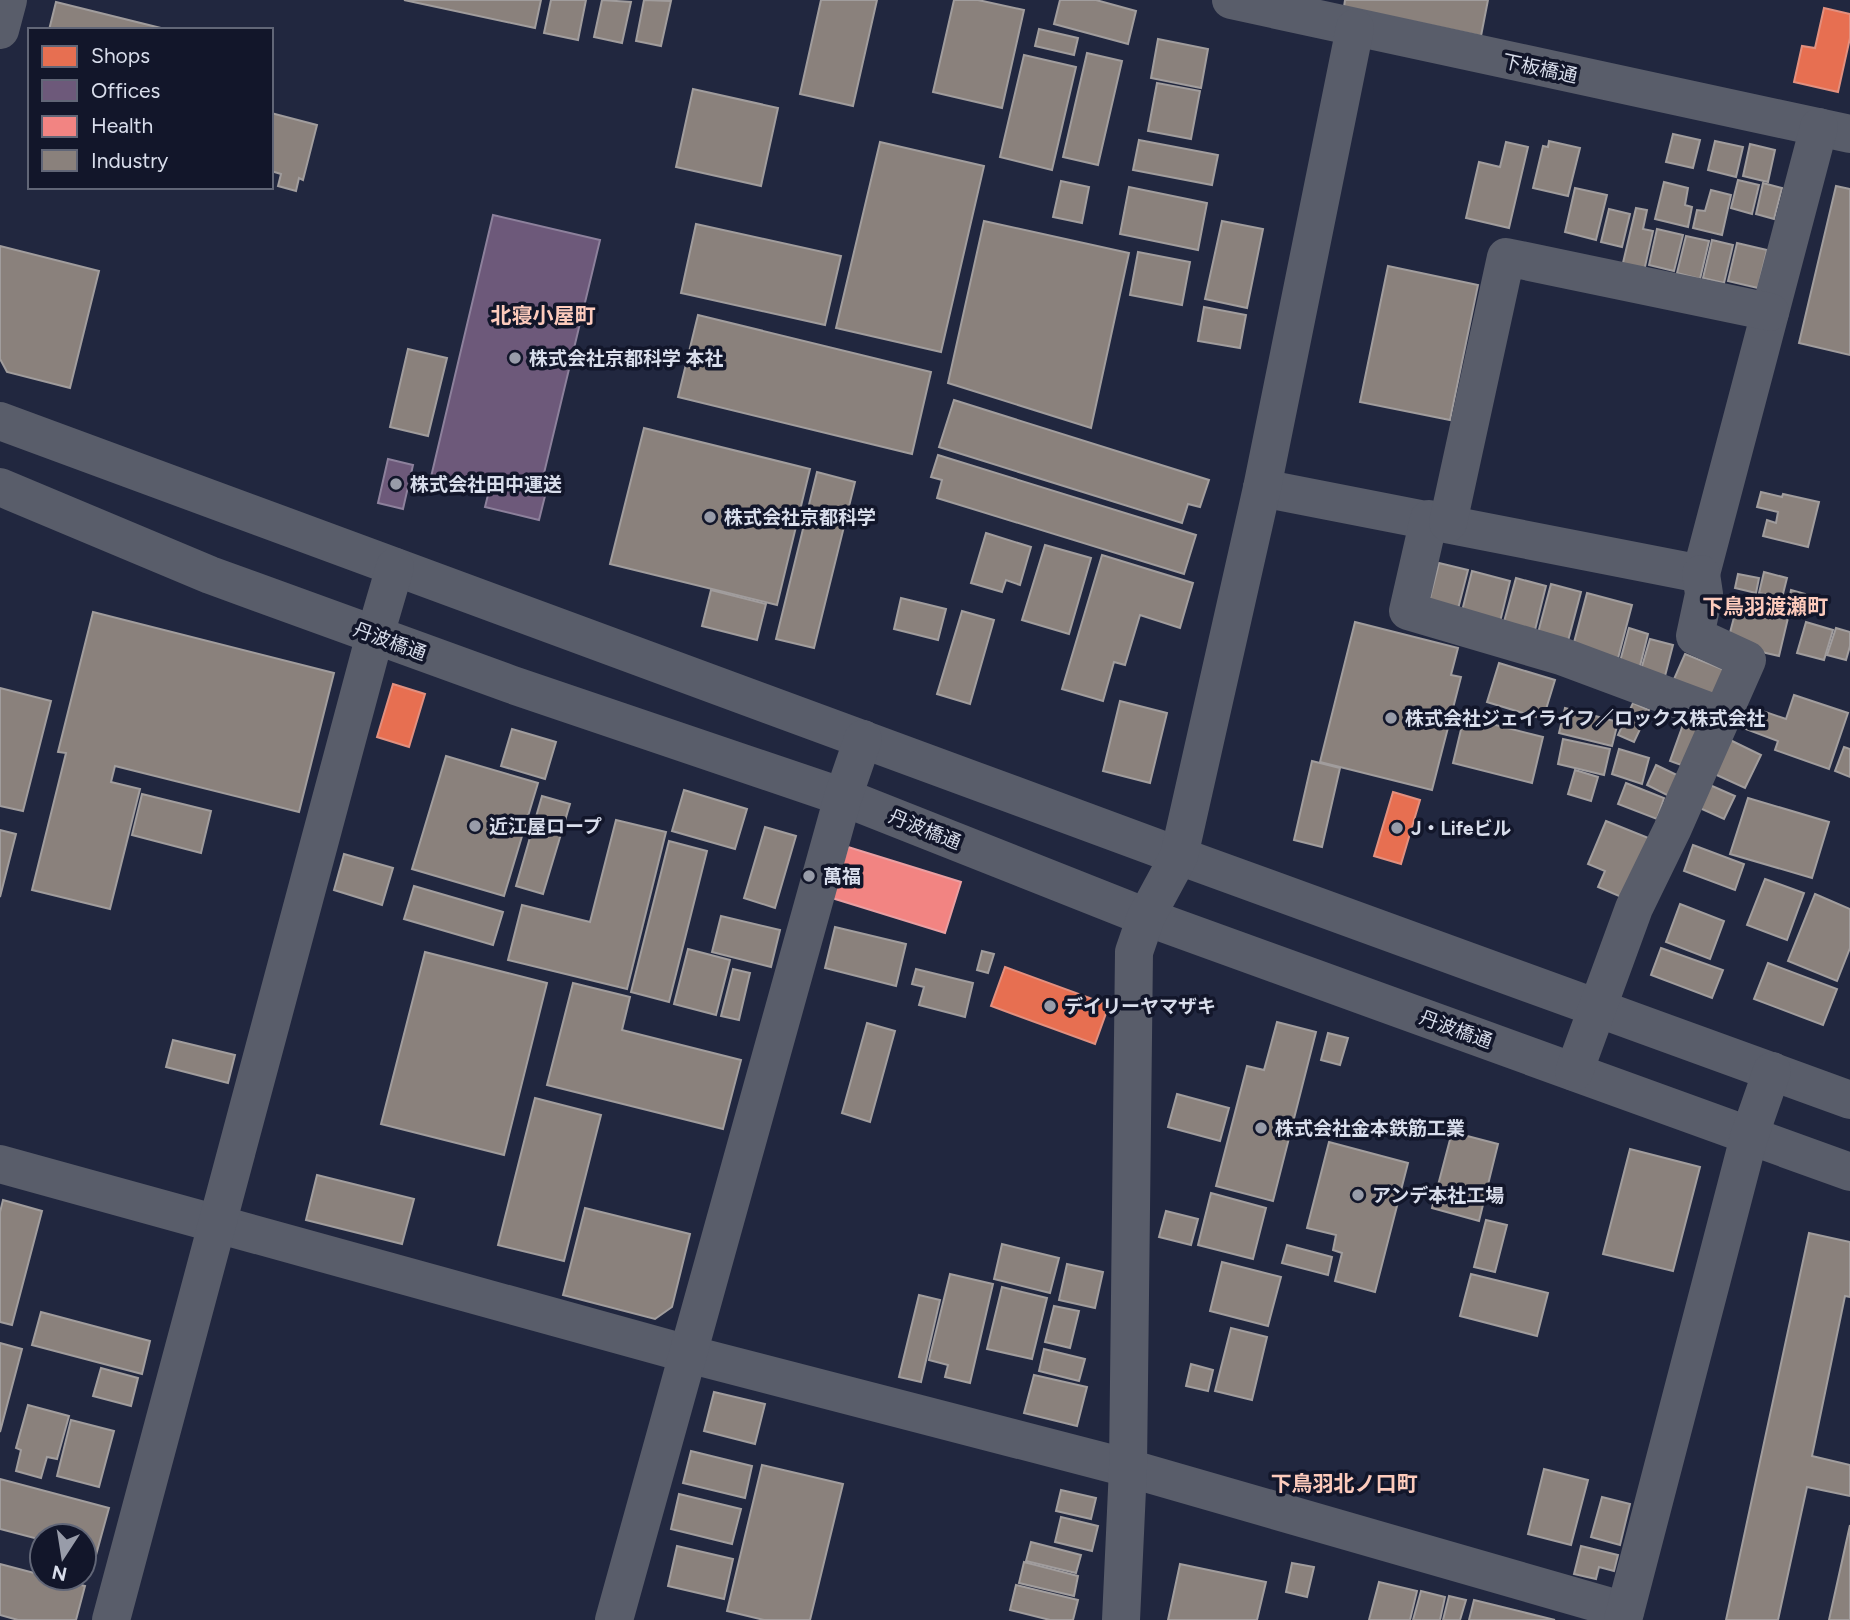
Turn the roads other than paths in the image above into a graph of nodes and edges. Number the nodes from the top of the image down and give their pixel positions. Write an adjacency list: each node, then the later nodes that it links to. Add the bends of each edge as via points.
1 (8, 0): 5 (street)
2 (1231, 0): 3 (street, 下板橋通)
3 (1321, 10): 4 (street, 下板橋通)
4 (1355, 28): 6 (street, 下板橋通); 10 (street)
5 (0, 30)
6 (1835, 131): 7 (street)
7 (1770, 312): 11 (street, via 1506,257); 13 (street)
8 (0, 421): 12 (street)
9 (0, 487): 14 (street, 丹波橋通, via 210,575)
10 (1262, 488): 11 (street); 18 (street)
11 (1439, 521): 13 (street); 15 (street, via 1408,611 1561,656)
12 (395, 567): 14 (street); 16 (street)
13 (1701, 573): 15 (street, via 1704,594 1695,636 1748,660)
14 (374, 635): 17 (street, 丹波橋通); 27 (street)
15 (1722, 716): 20 (street, via 1634,908)
16 (863, 739): 17 (street); 18 (street)
17 (843, 797): 19 (street, 丹波橋通); 28 (street)
18 (1179, 856): 19 (street); 20 (street)
19 (1146, 917): 22 (street, 丹波橋通); 29 (street, via 1134,952)
20 (1598, 1007): 21 (street); 22 (street)
21 (1772, 1071): 23 (street); 24 (street)
22 (1574, 1072): 24 (street, 丹波橋通)
23 (1850, 1100)
24 (1749, 1137): 26 (street, 丹波橋通); 30 (street)
25 (0, 1164): 27 (street)
26 (1850, 1172)
27 (218, 1223): 28 (street); 31 (street)
28 (688, 1354): 29 (street); 32 (street)
29 (1128, 1468): 30 (street); 33 (street)
30 (1624, 1616)
31 (110, 1620)
32 (614, 1620)
33 (1121, 1620)

